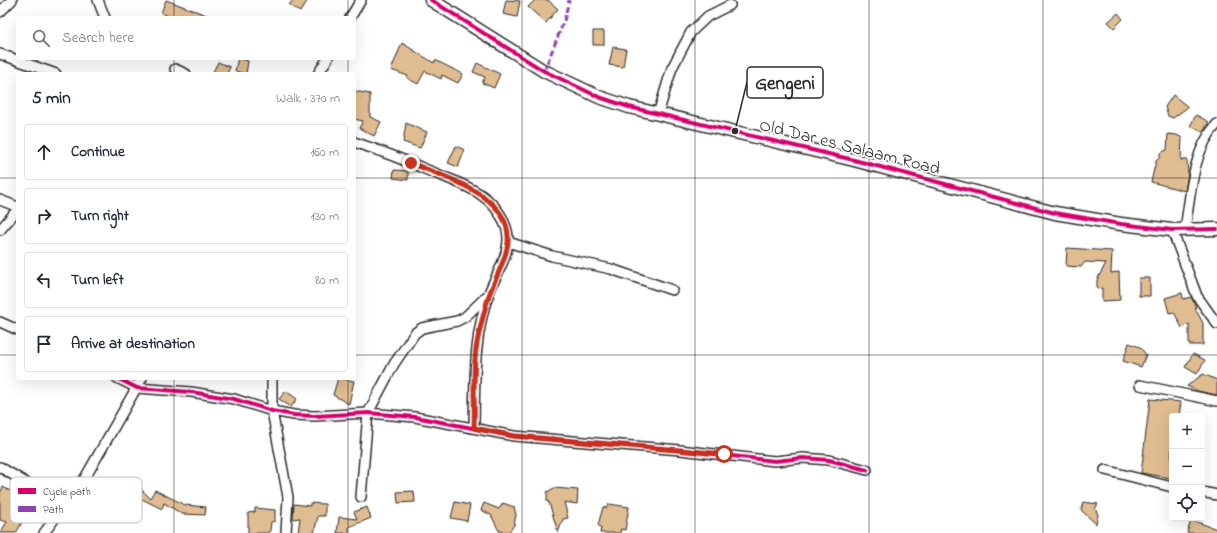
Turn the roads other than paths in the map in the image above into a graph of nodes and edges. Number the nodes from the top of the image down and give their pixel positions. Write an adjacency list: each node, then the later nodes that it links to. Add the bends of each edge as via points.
1 (12, 0): 6 (street)
2 (98, 0): 7 (street)
3 (361, 0): 8 (street)
4 (431, 0): 17 (street, Old Dar es Salaam Road, via 544,71 599,97)
5 (730, 5): 17 (street, via 708,16 691,32 672,68)
6 (0, 12)
7 (104, 16)
8 (351, 16)
9 (0, 54): 10 (street)
10 (16, 60)
11 (17, 60): 14 (street)
12 (327, 60): 16 (street)
13 (175, 69): 15 (street)
14 (50, 72)
15 (182, 72)
16 (319, 72)
17 (658, 114): 26 (street, Old Dar es Salaam Road, via 854,160 1055,213)
18 (1217, 124): 23 (street, via 1207,135 1199,153)
19 (356, 143): 27 (street, via 469,186 487,199 499,214 507,228)
20 (0, 200): 21 (street)
21 (16, 207)
22 (16, 210): 25 (street)
23 (1185, 229): 24 (street, Old Dar es Salaam Road); 26 (street, Old Dar es Salaam Road)
24 (1217, 229)
25 (0, 230)
26 (1172, 230): 31 (street, via 1197,296)
27 (508, 242): 28 (street, via 552,256 611,269); 29 (street)
28 (672, 290)
29 (489, 294): 40 (street, via 465,317 422,328 415,333 394,364); 41 (street, via 475,358)
30 (0, 322): 32 (street)
31 (1217, 324)
32 (16, 329)
33 (121, 380): 37 (street)
34 (141, 380): 37 (street)
35 (272, 380): 39 (street)
36 (1140, 385): 38 (street)
37 (137, 388): 39 (street, via 191,392 234,399); 46 (street)
38 (1217, 401)
39 (272, 411): 40 (street, via 315,416); 53 (street, via 288,496)
40 (368, 414): 41 (street, via 415,417); 50 (street)
41 (474, 428): 43 (street, via 514,436 775,460 830,460)
42 (0, 467): 45 (street)
43 (867, 470)
44 (1105, 470): 47 (street)
45 (17, 477)
46 (87, 477)
47 (1169, 486)
48 (1205, 493): 49 (street)
49 (1217, 495)
50 (361, 496)
51 (51, 523): 52 (street)
52 (44, 533)
53 (286, 533)

